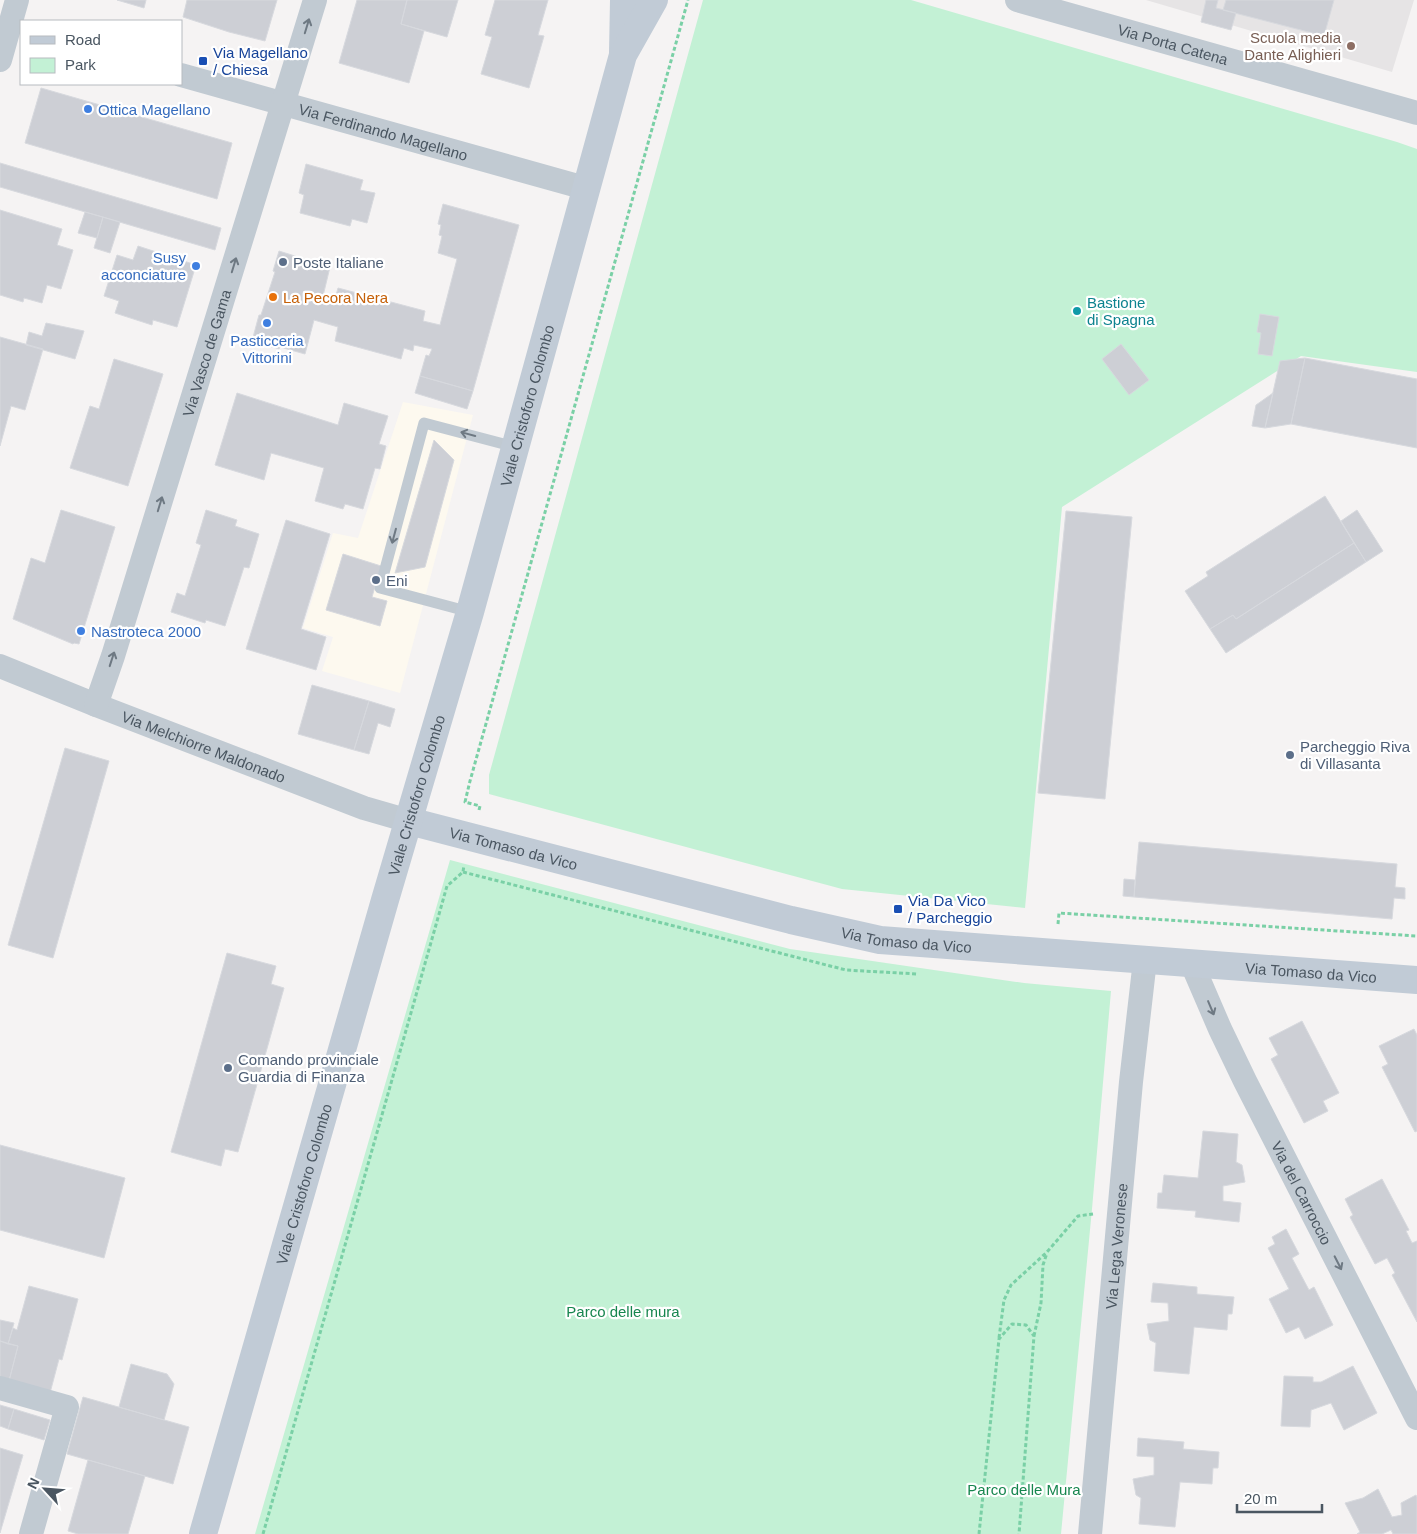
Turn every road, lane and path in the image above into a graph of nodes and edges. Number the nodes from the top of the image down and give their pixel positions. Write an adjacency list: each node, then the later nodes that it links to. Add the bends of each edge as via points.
1 (17, 0): 7 (street)
2 (315, 0): 11 (street, Via Vasco de Gama, one-way to 2)
3 (624, 0): 8 (street, Viale Cristoforo Colombo)
4 (654, 0): 8 (street, Viale Cristoforo Colombo)
5 (688, 0): 18 (path, via 470,781 465,802)
6 (1017, 0): 12 (street, Via Porta Catena)
7 (10, 27): 9 (street)
8 (623, 55): 13 (street, Viale Cristoforo Colombo)
9 (0, 60)
10 (182, 75): 11 (street, Via Ferdinando Magellano)
11 (282, 104): 13 (street, Via Ferdinando Magellano); 17 (street, Via Vasco de Gama, one-way to 11)
12 (1417, 114)
13 (586, 188): 14 (street, Viale Cristoforo Colombo)
14 (515, 447): 15 (street, Viale Cristoforo Colombo); 15 (lane, one-way to 15, via 424,423 380,588)
15 (470, 612): 19 (street, Viale Cristoforo Colombo)
16 (0, 666): 17 (street, Via Melchiorre Maldonado)
17 (96, 706): 19 (street, Via Melchiorre Maldonado, via 364,808)
18 (480, 806)
19 (409, 821): 23 (street, Via Tomaso da Vico, via 880,940); 33 (street, Viale Cristoforo Colombo)
20 (463, 872): 34 (path, via 447,886)
21 (1059, 912): 22 (path)
22 (1417, 936)
23 (1145, 960): 24 (street, Via Tomaso da Vico); 37 (street, Via Lega Veronese)
24 (1192, 964): 25 (street, Via Tomaso da Vico); 31 (street, Via del Carroccio, one-way to 31, via 1245,1081)
25 (1417, 980)
26 (1094, 1214): 27 (path, via 1078,1216)
27 (1047, 1252): 28 (path); 29 (path, via 1011,1285 1004,1300)
28 (1034, 1336): 29 (path, via 1026,1325 1012,1324); 36 (path)
29 (999, 1339): 35 (path)
30 (0, 1388): 32 (street, via 67,1407)
31 (1417, 1418)
32 (31, 1534)
33 (203, 1534)
34 (263, 1534)
35 (979, 1534)
36 (1019, 1534)
37 (1090, 1534)

